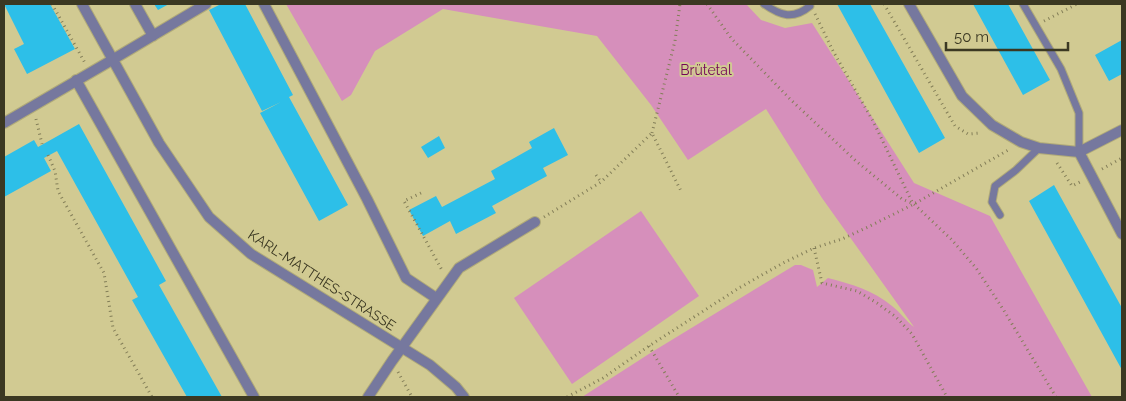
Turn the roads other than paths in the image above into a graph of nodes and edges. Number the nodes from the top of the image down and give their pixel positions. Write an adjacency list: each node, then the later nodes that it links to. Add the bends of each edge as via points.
1 (82, 4): 10 (street, KARL-MATTHES-STRASSE)
2 (135, 4): 9 (street)
3 (206, 4): 9 (street)
4 (264, 4): 19 (street, via 406,278)
5 (764, 4): 8 (lane, via 786,15 800,14)
6 (909, 4): 14 (street, via 962,96 992,125)
7 (1023, 4): 15 (lane, via 1061,69 1079,113)
8 (810, 5)
9 (153, 36): 10 (street)
10 (112, 60): 11 (street); 20 (street, KARL-MATTHES-STRASSE, via 159,143 209,217 251,254)
11 (76, 80): 12 (street); 21 (street)
12 (4, 123)
13 (1122, 130): 15 (street)
14 (1039, 148): 15 (street); 16 (lane, via 995,186 992,202)
15 (1079, 152): 18 (street)
16 (1000, 215)
17 (535, 222): 19 (street, KARL-MATTHES-STRASSE, via 459,268)
18 (1122, 234)
19 (436, 298): 20 (street, KARL-MATTHES-STRASSE)
20 (402, 347): 22 (street, KARL-MATTHES-STRASSE); 23 (street, KARL-MATTHES-STRASSE, via 443,376)
21 (254, 397)
22 (368, 397)
23 (464, 397)

